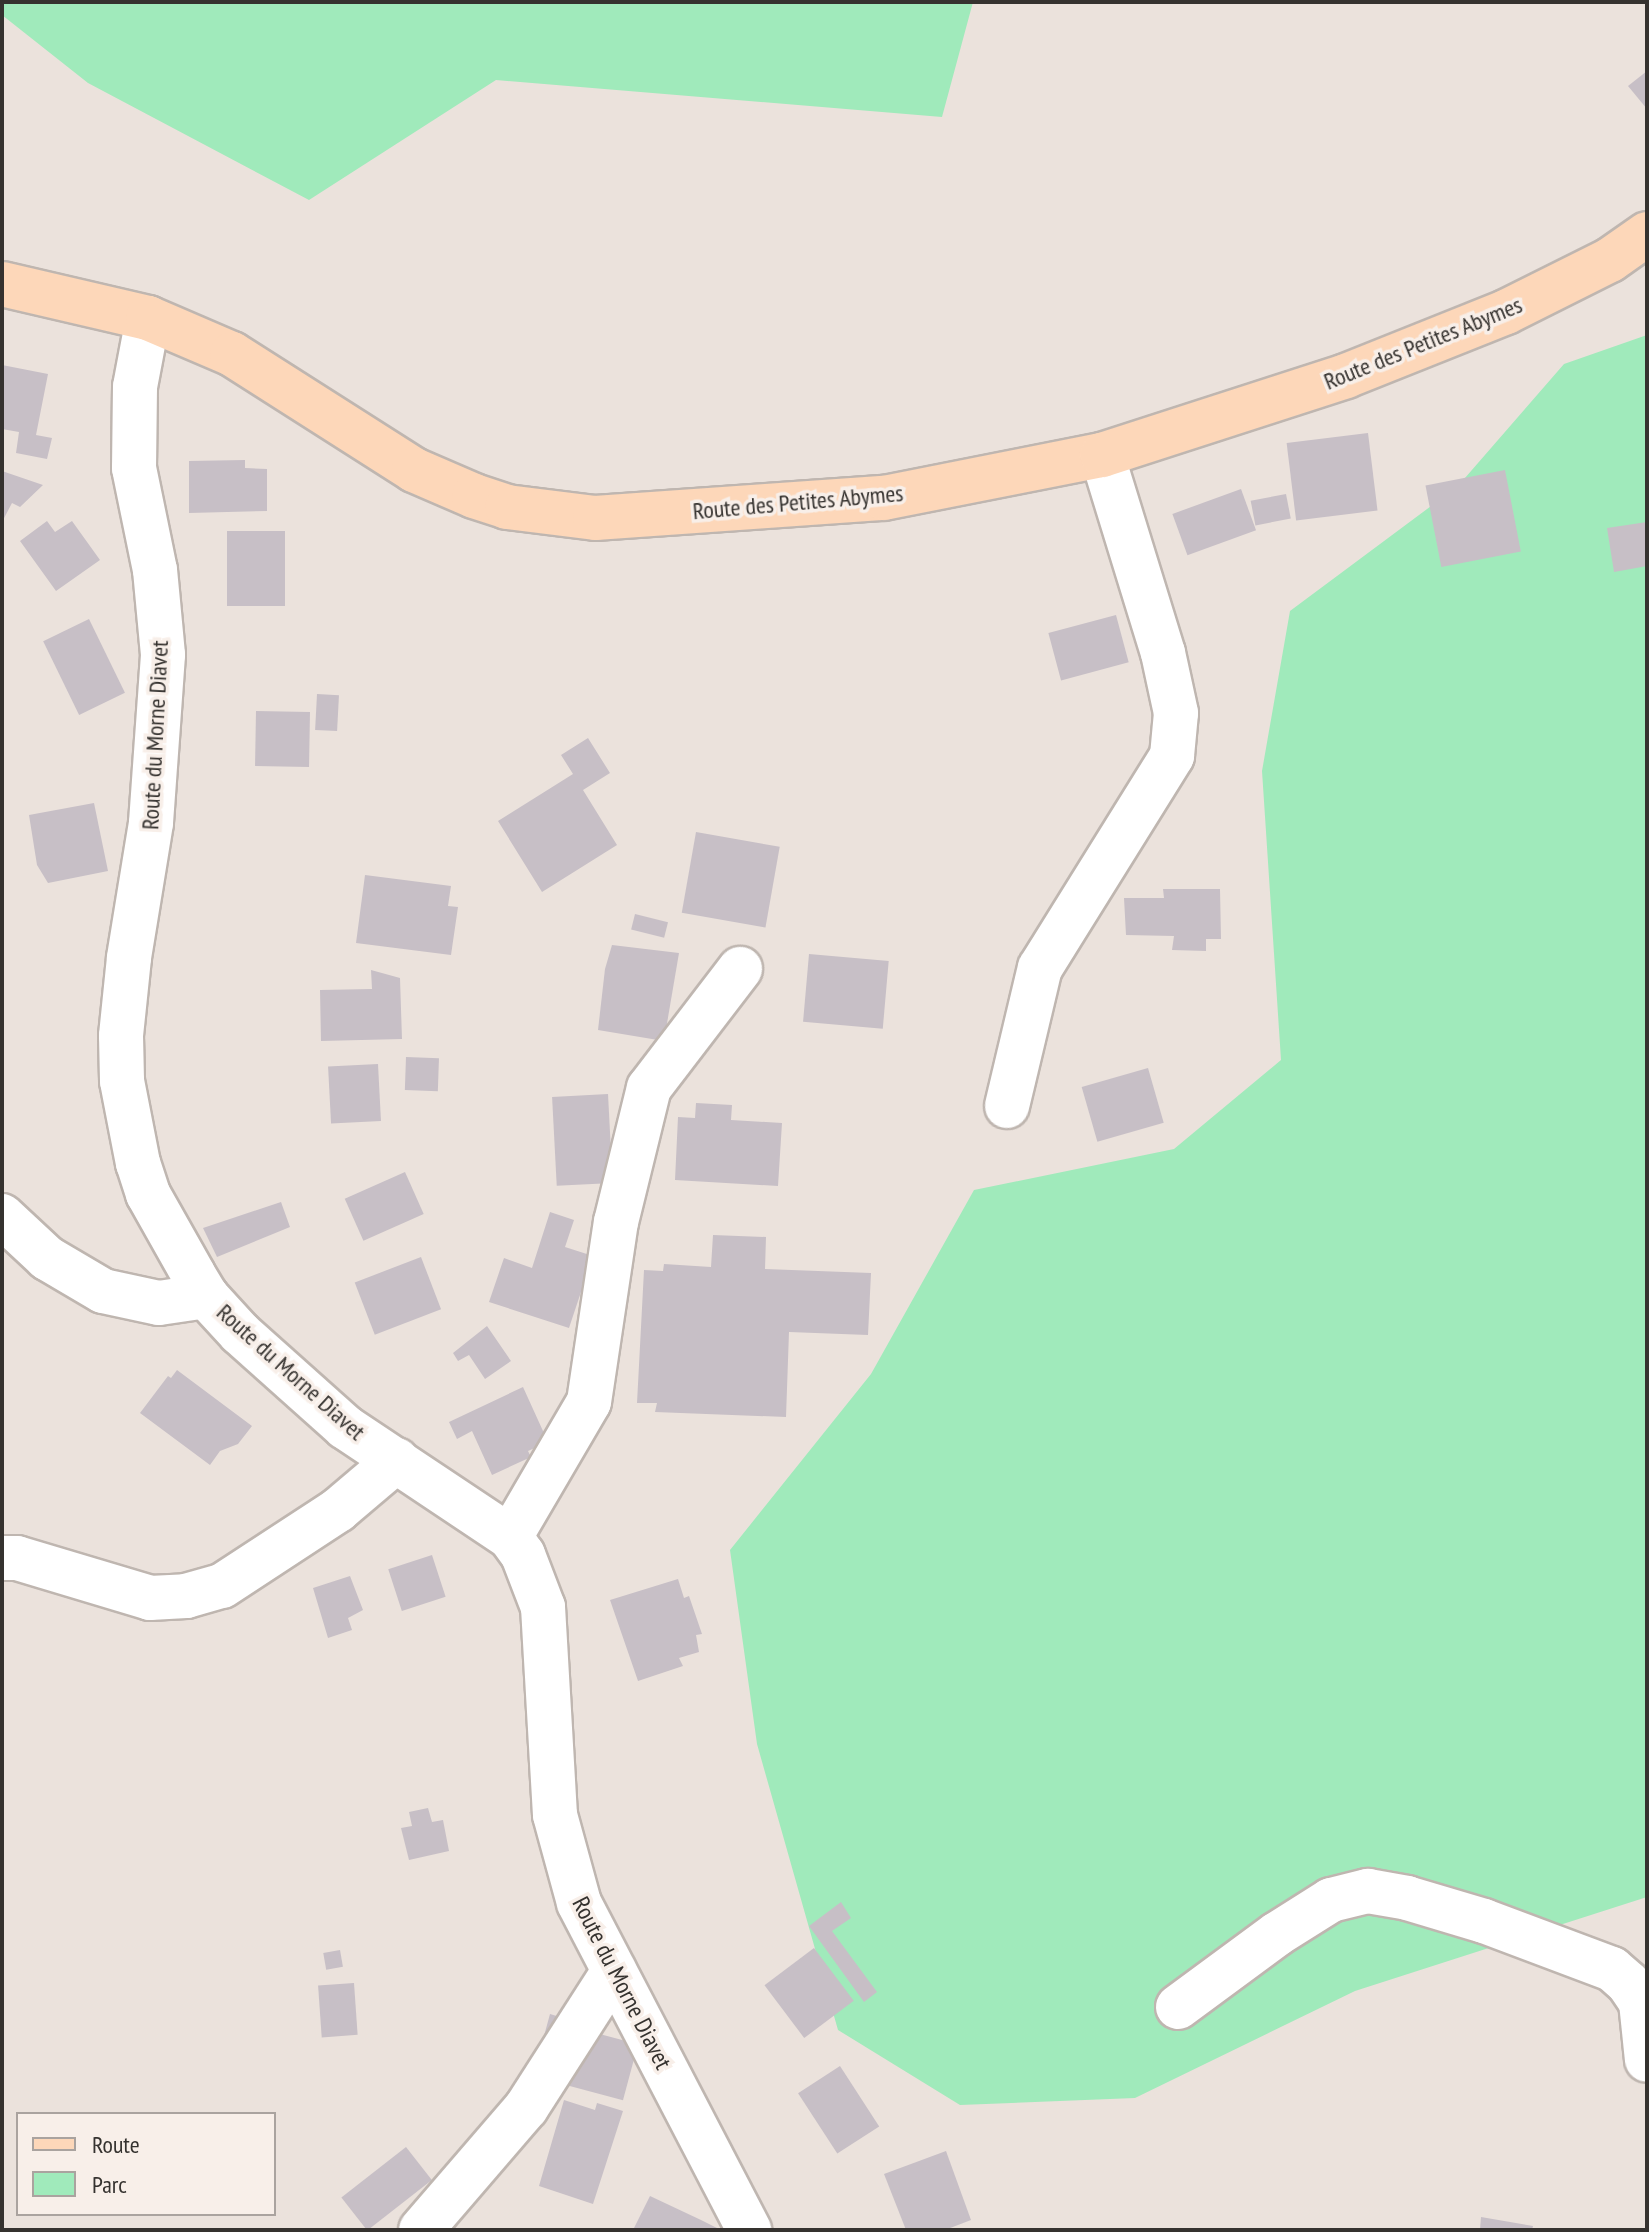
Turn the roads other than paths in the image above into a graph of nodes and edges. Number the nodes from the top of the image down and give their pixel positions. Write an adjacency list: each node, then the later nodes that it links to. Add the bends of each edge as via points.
1 (1647, 234): 4 (main road, Route des Petites Abymes, via 1610,260 1506,312 1346,376)
2 (2, 284): 3 (main road, Route des Petites Abymes)
3 (148, 318): 4 (main road, Route des Petites Abymes, via 232,354 414,470 507,507 595,518 884,498); 8 (street, Route du Morne Diavet, via 135,387 134,468 155,570 163,655 151,823 121,1036 122,1081 148,1194)
4 (1102, 455): 6 (street, via 1163,653 1176,713 1172,756 1040,968)
5 (740, 969): 10 (street, via 649,1088 616,1222 589,1402)
6 (1007, 1106)
7 (2, 1216): 8 (street, via 47,1258 103,1291 159,1303)
8 (206, 1296): 9 (street, Route du Morne Diavet, via 345,1427)
9 (397, 1460): 10 (street, Route du Morne Diavet); 11 (street, via 338,1510 222,1586 186,1596 150,1598)
10 (510, 1537): 12 (street, Route du Morne Diavet, via 523,1555 543,1607 552,1781 564,1855 579,1903)
11 (2, 1558)
12 (614, 1971): 15 (street, via 526,2108); 16 (street, Route du Morne Diavet)
13 (1178, 2007): 14 (street, via 1331,1900 1368,1891 1484,1921 1612,1969 1641,2002)
14 (1647, 2060)
15 (421, 2230)
16 (749, 2230)

